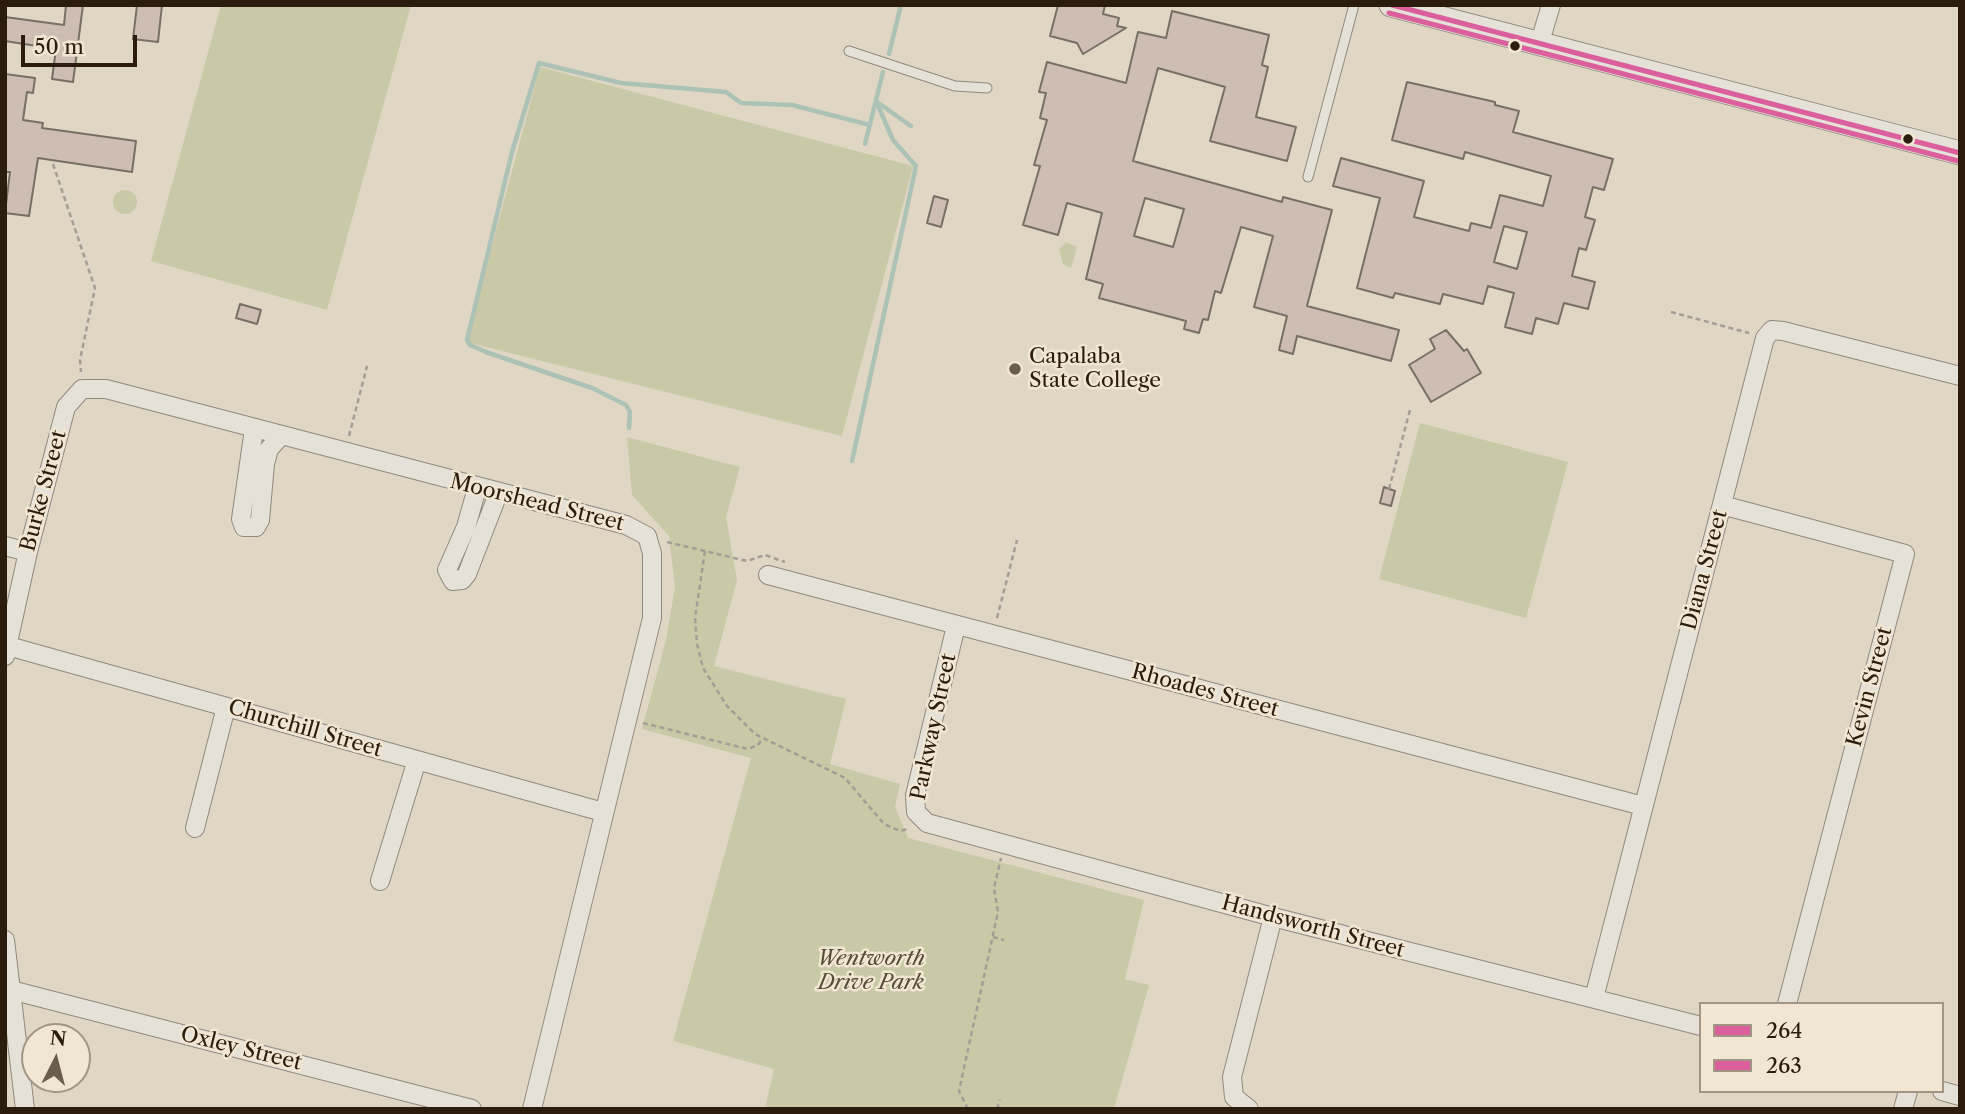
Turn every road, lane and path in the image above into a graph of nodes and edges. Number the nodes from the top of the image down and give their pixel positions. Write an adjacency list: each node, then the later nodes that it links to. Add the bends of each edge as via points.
1 (1354, 5): 9 (lane)
2 (1391, 5): 4 (street)
3 (1551, 5): 4 (street)
4 (1539, 45): 7 (street)
5 (849, 51): 6 (lane, via 955,86)
6 (986, 88)
7 (1960, 153)
8 (52, 164): 13 (path, via 95,288)
9 (1308, 177)
10 (1671, 312): 11 (path)
11 (1765, 338): 14 (street, via 1772,331 1783,331); 23 (street, Diana Street)
12 (367, 366): 19 (path)
13 (81, 372)
14 (1959, 372)
15 (66, 407): 17 (street, Moorshead Street, via 82,389 94,388); 27 (street, Burke Street)
16 (1410, 410): 21 (path)
17 (254, 429): 18 (street, Moorshead Street); 18 (street, via 241,519 244,527 256,527 260,520 265,464)
18 (280, 437): 20 (street, Moorshead Street)
19 (348, 439)
20 (477, 488): 22 (street, Moorshead Street); 22 (street, via 447,570 453,581 462,580 467,573)
21 (1389, 489)
22 (498, 494): 33 (street, Moorshead Street, via 626,525 647,536 652,553 652,618)
23 (1722, 505): 36 (street, Diana Street); 49 (street, Kevin Street, via 1905,554)
24 (1017, 540): 29 (path)
25 (5, 546): 27 (street)
26 (705, 551): 34 (path, via 695,618 703,668 733,713)
27 (27, 552): 31 (street, Burke Street)
28 (768, 575): 30 (street, Rhoades Street)
29 (996, 622)
30 (956, 626): 36 (street, Rhoades Street); 38 (street, Parkway Street, via 915,795 916,812)
31 (6, 651): 32 (street, Churchill Street)
32 (226, 707): 35 (street, Churchill Street); 39 (street)
33 (626, 721): 34 (path, via 748,748); 37 (street, Moorshead Street)
34 (763, 738): 40 (path, via 845,778 884,824 900,831)
35 (417, 760): 37 (street, Churchill Street); 42 (street)
36 (1643, 806): 48 (street, Diana Street)
37 (603, 812): 54 (street, Moorshead Street)
38 (927, 823): 43 (street, Handsworth Street)
39 (195, 828)
40 (908, 829)
41 (1001, 858): 44 (path, via 994,888 998,912)
42 (380, 881)
43 (1273, 918): 48 (street, Handsworth Street); 57 (street, via 1232,1077 1234,1097)
44 (993, 937): 46 (path); 55 (path, via 959,1091)
45 (5, 940): 47 (street)
46 (1004, 940)
47 (11, 990): 52 (street); 53 (street, Oxley Street)
48 (1594, 998): 50 (street, Handsworth Street)
49 (1788, 1002)
50 (1699, 1025)
51 (1000, 1100): 56 (path)
52 (25, 1109)
53 (472, 1109)
54 (532, 1109)
55 (968, 1109)
56 (997, 1109)
57 (1249, 1109)

